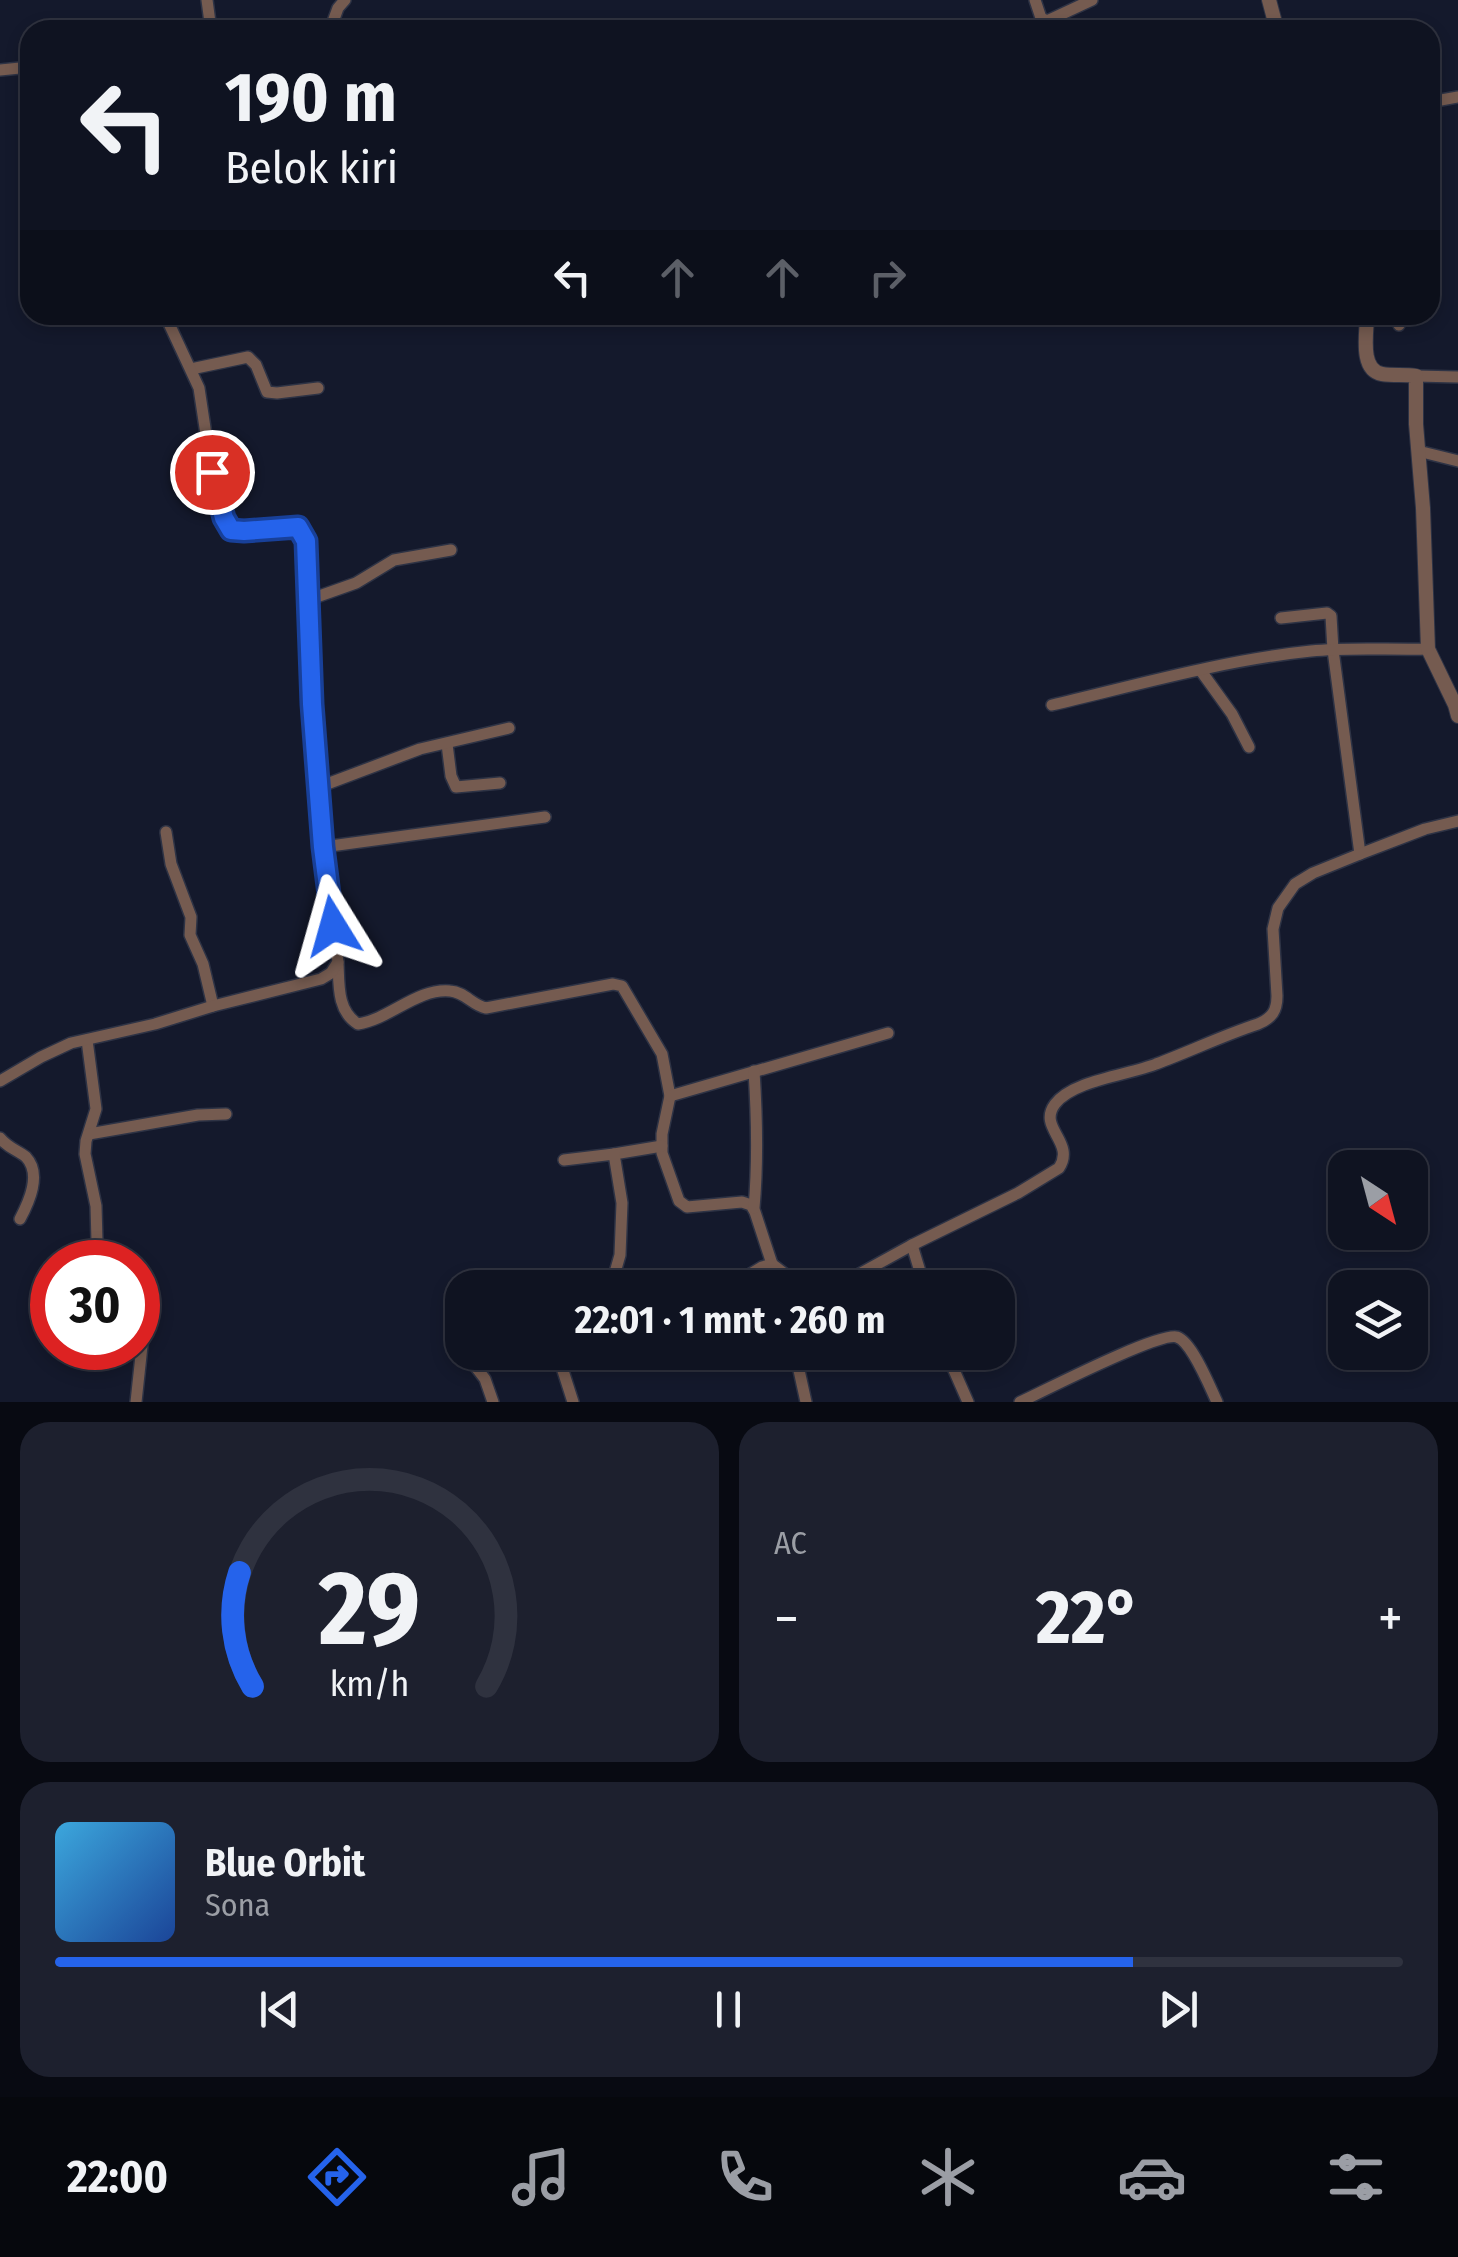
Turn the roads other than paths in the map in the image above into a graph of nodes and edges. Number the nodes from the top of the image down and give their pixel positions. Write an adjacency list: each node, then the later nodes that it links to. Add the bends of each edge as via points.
1 (1035, 0): 2 (street, via 1047,20)
2 (1092, 0)
3 (170, 325): 5 (street)
4 (1367, 325): 6 (street, via 1372,369)
5 (190, 369): 8 (street, via 248,357 267,392); 12 (street, via 227,525 236,531 301,530)
6 (1416, 376): 7 (street); 9 (street)
7 (1458, 377)
8 (318, 388)
9 (1418, 451): 10 (street); 15 (street)
10 (1458, 461)
11 (451, 550): 12 (street, via 394,560 364,580)
12 (308, 600): 24 (street)
13 (1281, 618): 14 (street, via 1330,614)
14 (1333, 650): 15 (street); 16 (street); 29 (street)
15 (1428, 650): 17 (street)
16 (1201, 671): 18 (street); 22 (street)
17 (1451, 683): 19 (street)
18 (1052, 704)
19 (1458, 716)
20 (509, 728): 21 (street)
21 (447, 744): 23 (street, via 456,786); 24 (street)
22 (1249, 747)
23 (500, 782)
24 (318, 787): 28 (street)
25 (546, 817): 28 (street)
26 (1458, 821): 29 (street)
27 (166, 832): 31 (street)
28 (323, 847): 30 (street)
29 (1360, 854): 46 (street, via 1304,878 1278,908 1272,1016 1062,1097 1050,1120 1064,1151 1059,1168)
30 (338, 962): 31 (street, via 326,977); 36 (street, via 341,1002 358,1024 441,991 486,1008 618,984 659,1046)
31 (214, 1006): 33 (street)
32 (888, 1033): 34 (street)
33 (87, 1040): 35 (street); 38 (street, via 96,1109)
34 (754, 1071): 36 (street); 43 (street)
35 (0, 1081)
36 (670, 1096): 40 (street)
37 (226, 1114): 38 (street)
38 (88, 1134): 45 (street, via 84,1154)
39 (0, 1138): 44 (street, via 30,1163 31,1194)
40 (662, 1146): 41 (street); 43 (street, via 683,1206 742,1202)
41 (614, 1154): 42 (street); 48 (street, via 622,1203)
42 (564, 1160)
43 (754, 1208): 47 (street)
44 (20, 1219)
45 (97, 1240)
46 (912, 1245): 51 (street); 52 (street)
47 (772, 1264): 49 (street); 50 (street)
48 (617, 1270)
49 (757, 1270)
50 (780, 1270)
51 (867, 1270)
52 (920, 1270)
53 (140, 1370): 58 (street)
54 (478, 1370): 59 (street)
55 (563, 1370): 60 (street)
56 (799, 1370): 61 (street)
57 (954, 1370): 62 (street)
58 (136, 1402)
59 (493, 1402)
60 (574, 1402)
61 (806, 1402)
62 (968, 1402)
63 (1020, 1402): 64 (street, via 1173,1336 1190,1349)
64 (1217, 1402)

